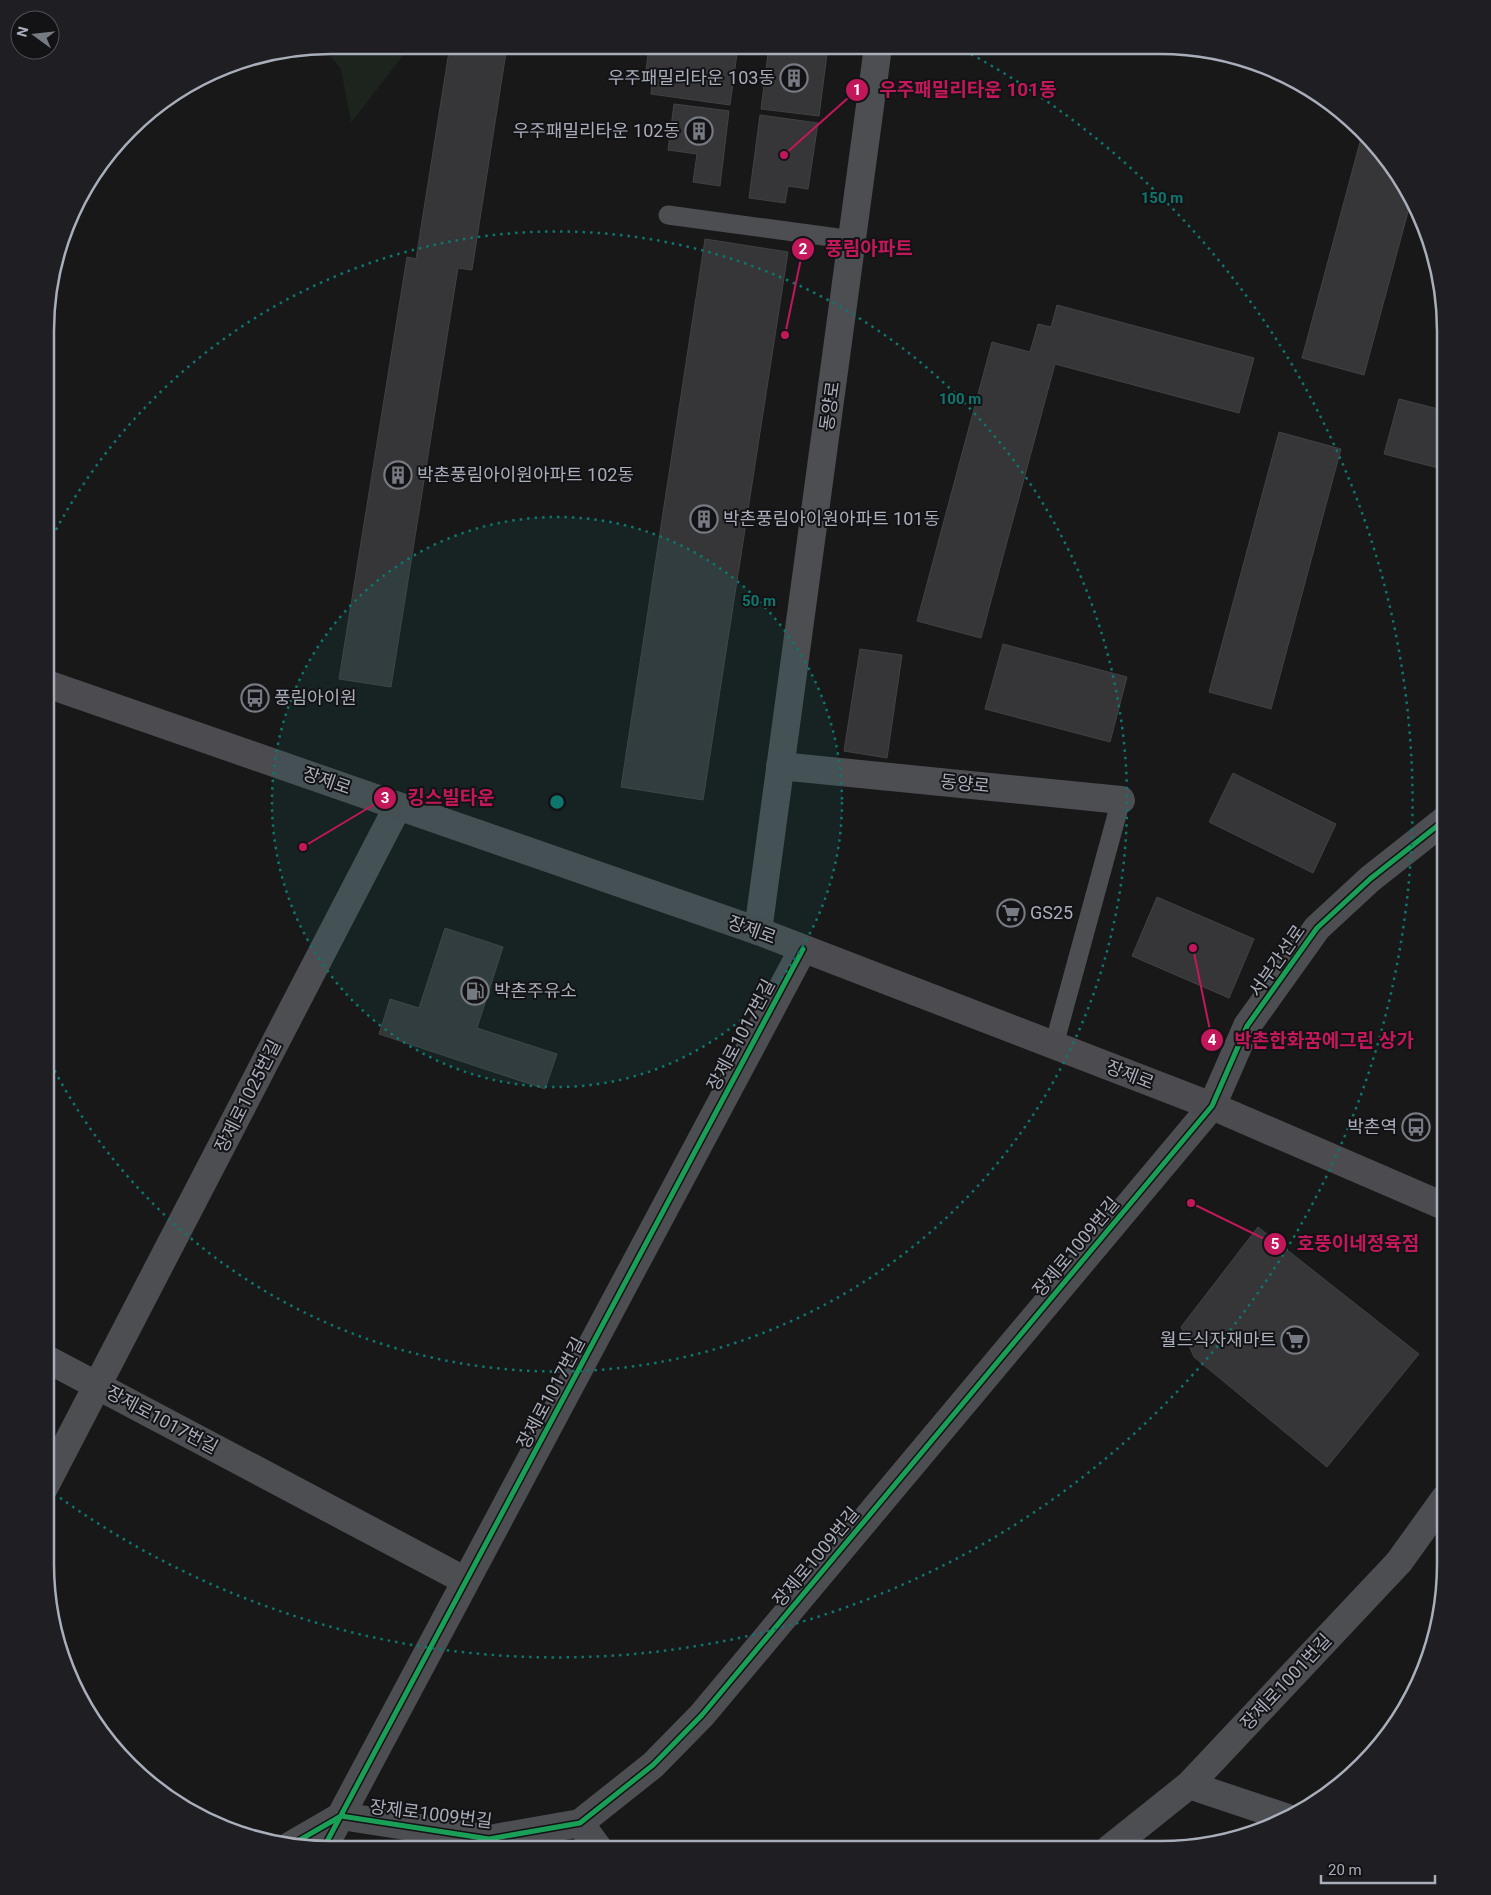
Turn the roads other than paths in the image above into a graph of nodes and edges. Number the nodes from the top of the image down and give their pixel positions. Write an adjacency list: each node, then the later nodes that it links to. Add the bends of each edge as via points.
1 (877, 54): 3 (street, 동양로)
2 (668, 215): 3 (lane)
3 (853, 240): 5 (street, 동양로)
4 (54, 686): 7 (main road, 장제로)
5 (780, 766): 6 (street, 동양로); 9 (street, 동양로)
6 (1121, 800): 11 (lane)
7 (398, 806): 9 (main road, 장제로); 15 (street, 장제로1025번길)
8 (1437, 827): 12 (street, 서부간선로, via 1370,878 1317,928 1247,1026)
9 (758, 931): 10 (main road, 장제로)
10 (803, 949): 11 (main road, 장제로); 18 (street, 장제로1017번길)
11 (1054, 1045): 12 (main road, 장제로)
12 (1212, 1106): 13 (main road, 장제로); 22 (street, 장제로1009번길, via 702,1715 653,1765)
13 (1437, 1203)
14 (54, 1363): 15 (street)
15 (97, 1386): 16 (street, 장제로1025번길); 18 (street, 장제로1017번길)
16 (54, 1469)
17 (1437, 1510): 19 (street, 장제로1001번길, via 1399,1562)
18 (466, 1581): 21 (street, 장제로1017번길)
19 (1189, 1785): 20 (street); 26 (street, 장제로1001번길)
20 (1279, 1815)
21 (340, 1816): 22 (street, 장제로1009번길, via 489,1839); 23 (street); 24 (street, 장제로1017번길)
22 (580, 1822): 25 (street)
23 (300, 1840)
24 (327, 1841)
25 (593, 1841)
26 (1119, 1841)

